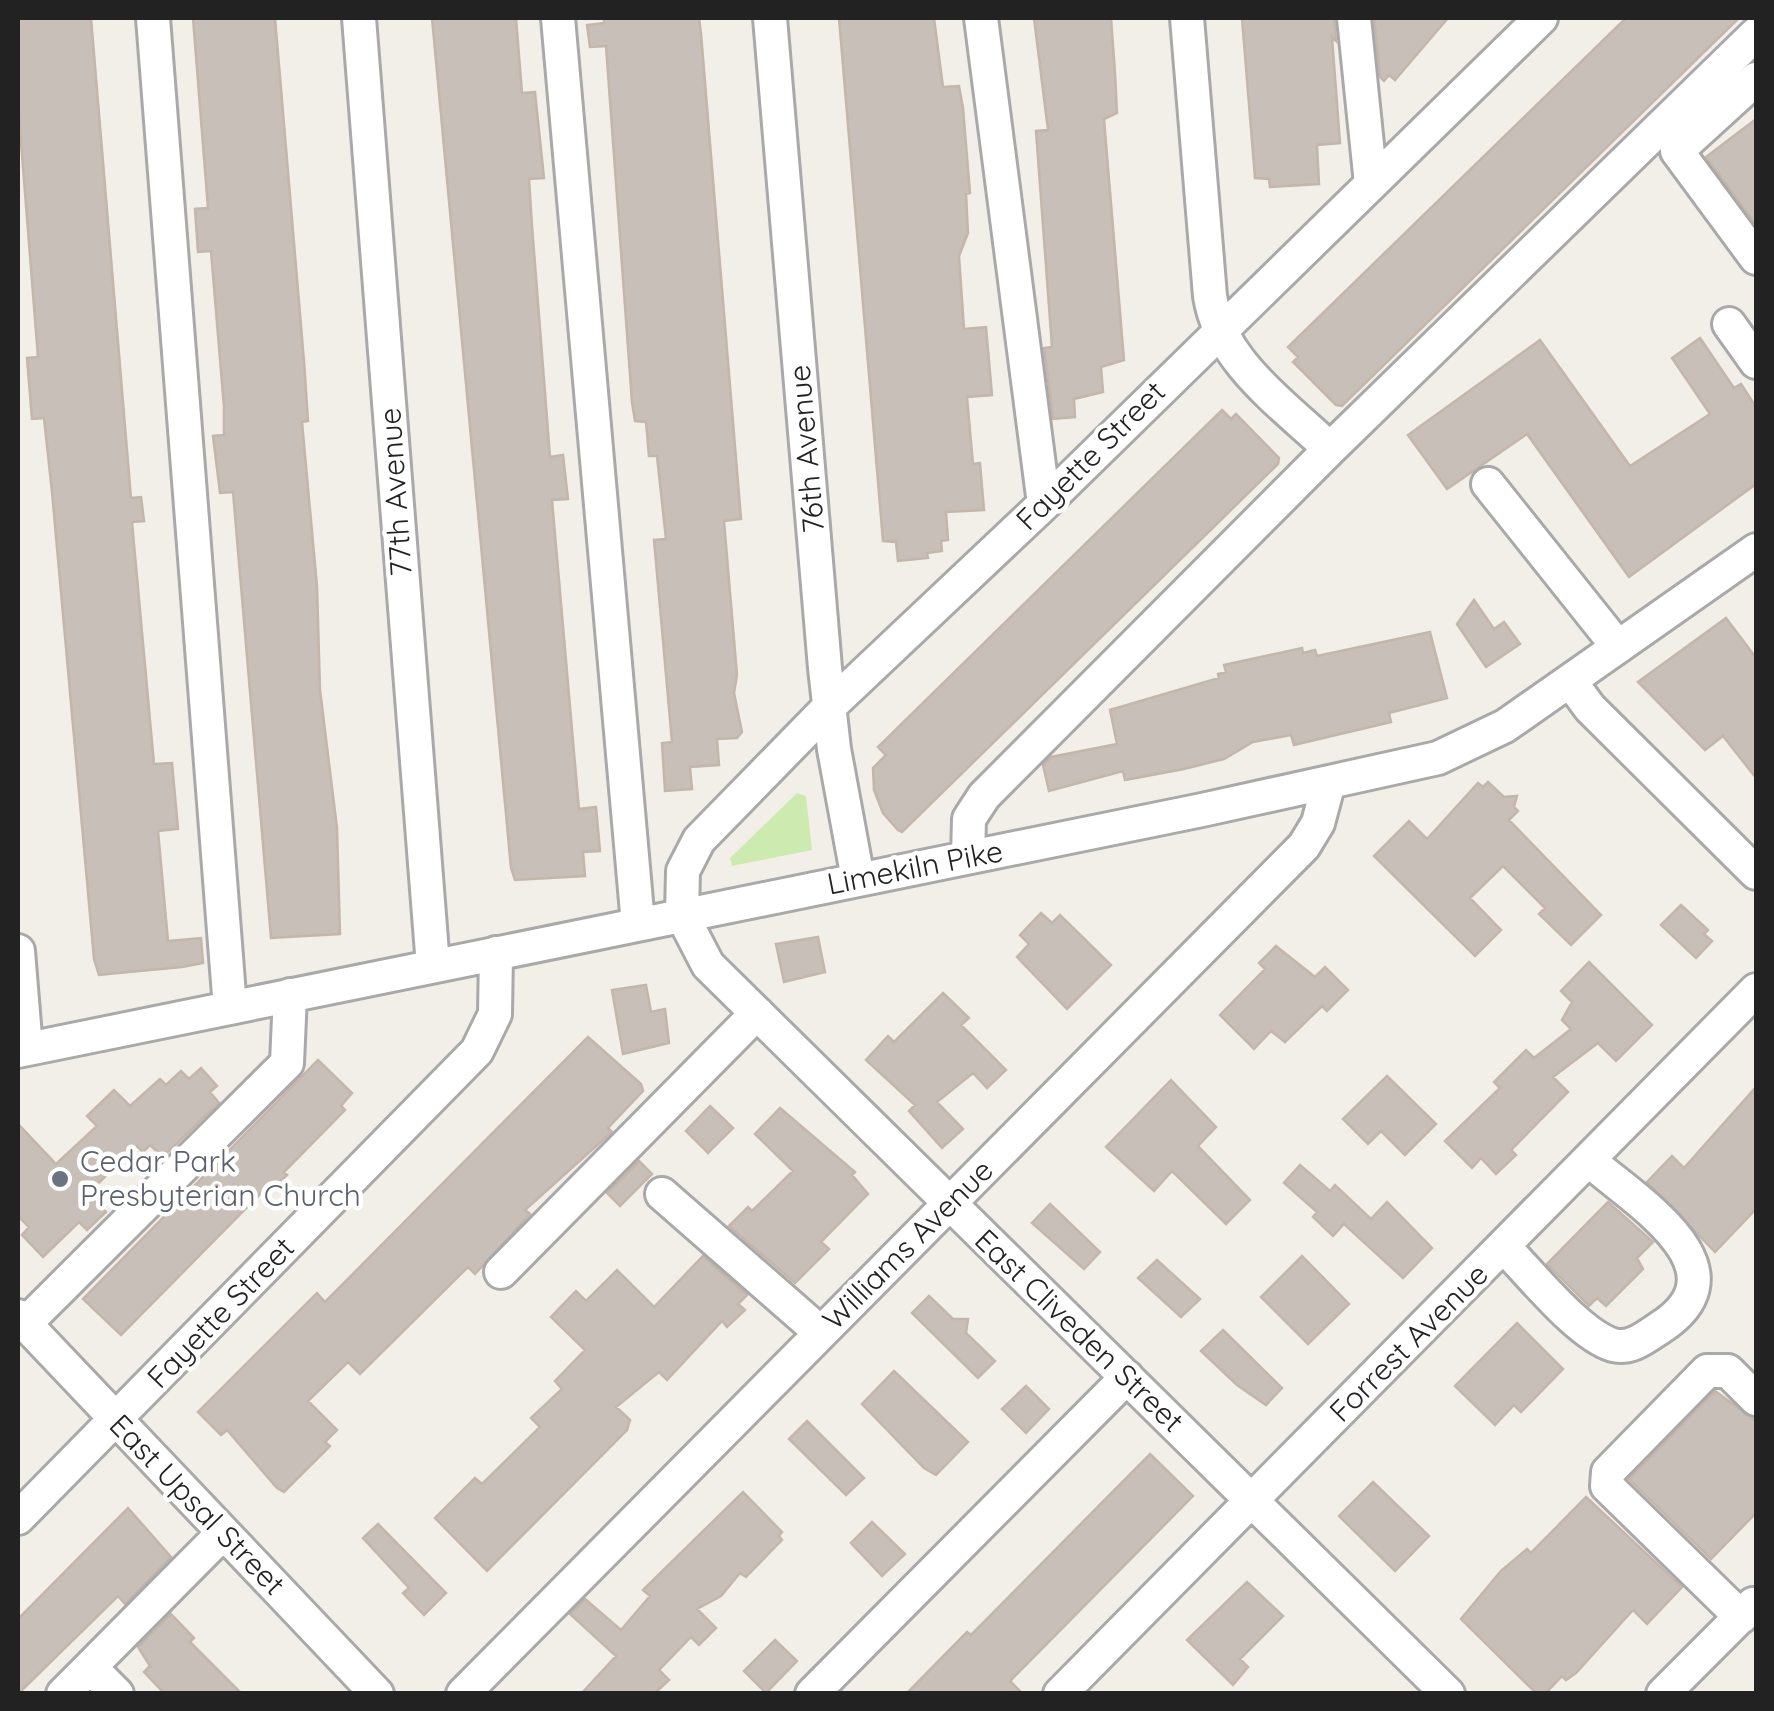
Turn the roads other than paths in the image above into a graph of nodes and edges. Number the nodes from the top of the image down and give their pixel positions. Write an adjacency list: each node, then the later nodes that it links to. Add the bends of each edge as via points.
1 (153, 18): 34 (street)
2 (359, 18): 31 (street, 77th Avenue)
3 (558, 18): 28 (street)
4 (770, 18): 22 (street, 76th Avenue)
5 (982, 18): 18 (street)
6 (1186, 18): 14 (street)
7 (1354, 18): 11 (street)
8 (1542, 18): 11 (street, Fayette Street)
9 (1756, 34): 16 (street)
10 (1756, 80): 12 (street, via 1678,151)
11 (1371, 184): 14 (street, Fayette Street)
12 (1756, 258)
13 (1729, 324): 15 (street)
14 (1218, 330): 16 (street, via 1238,359); 18 (street, Fayette Street)
15 (1756, 362)
16 (1330, 449): 24 (street, via 984,796 968,819)
17 (1488, 484): 20 (street)
18 (1044, 504): 22 (street, Fayette Street)
19 (1756, 550): 20 (street, Limekiln Pike)
20 (1618, 647): 21 (street, Limekiln Pike)
21 (1570, 682): 23 (street, Limekiln Pike, via 1456,752); 25 (street)
22 (829, 707): 26 (street, 76th Avenue); 27 (street, Fayette Street, via 699,840 683,871)
23 (1329, 782): 24 (street, Limekiln Pike); 39 (street, Williams Avenue, via 1304,846)
24 (968, 857): 26 (street, Limekiln Pike)
25 (1756, 873)
26 (858, 879): 27 (street, Limekiln Pike)
27 (682, 915): 28 (street, Limekiln Pike); 35 (street, East Cliveden Street, via 708,965)
28 (638, 924): 30 (street, Limekiln Pike)
29 (18, 951): 36 (street)
30 (496, 953): 31 (street, Limekiln Pike); 46 (street, Fayette Street, via 495,1014 477,1052)
31 (433, 966): 33 (street, Limekiln Pike)
32 (1756, 990): 37 (street, Forrest Avenue)
33 (290, 995): 34 (street, Limekiln Pike); 42 (street, via 287,1063)
34 (230, 1008): 36 (street, Limekiln Pike)
35 (758, 1013): 39 (street, East Cliveden Street); 41 (street)
36 (22, 1050)
37 (1590, 1162): 40 (street, Forrest Avenue); 40 (street, via 1674,1233 1696,1268 1696,1287 1670,1321 1636,1344 1616,1346 1596,1337)
38 (662, 1194): 43 (street)
39 (950, 1204): 43 (street, Williams Avenue); 44 (street, East Cliveden Street)
40 (1504, 1248): 47 (street, Forrest Avenue)
41 (501, 1272)
42 (21, 1320): 46 (street, East Upsal Street)
43 (821, 1333): 55 (street, Williams Avenue)
44 (1127, 1377): 47 (street, East Cliveden Street); 56 (street)
45 (1756, 1399): 50 (street, via 1728,1371 1707,1372 1608,1472 1607,1486)
46 (115, 1419): 48 (street, Fayette Street); 49 (street, East Upsal Street)
47 (1250, 1500): 57 (street, Forrest Avenue); 58 (street, East Cliveden Street)
48 (18, 1518)
49 (223, 1533): 51 (street); 54 (street, East Upsal Street)
50 (1749, 1609): 59 (street)
51 (90, 1667): 52 (street); 53 (street)
52 (63, 1694)
53 (117, 1694)
54 (377, 1694)
55 (463, 1694)
56 (812, 1694)
57 (1060, 1694)
58 (1448, 1694)
59 (1663, 1694)

